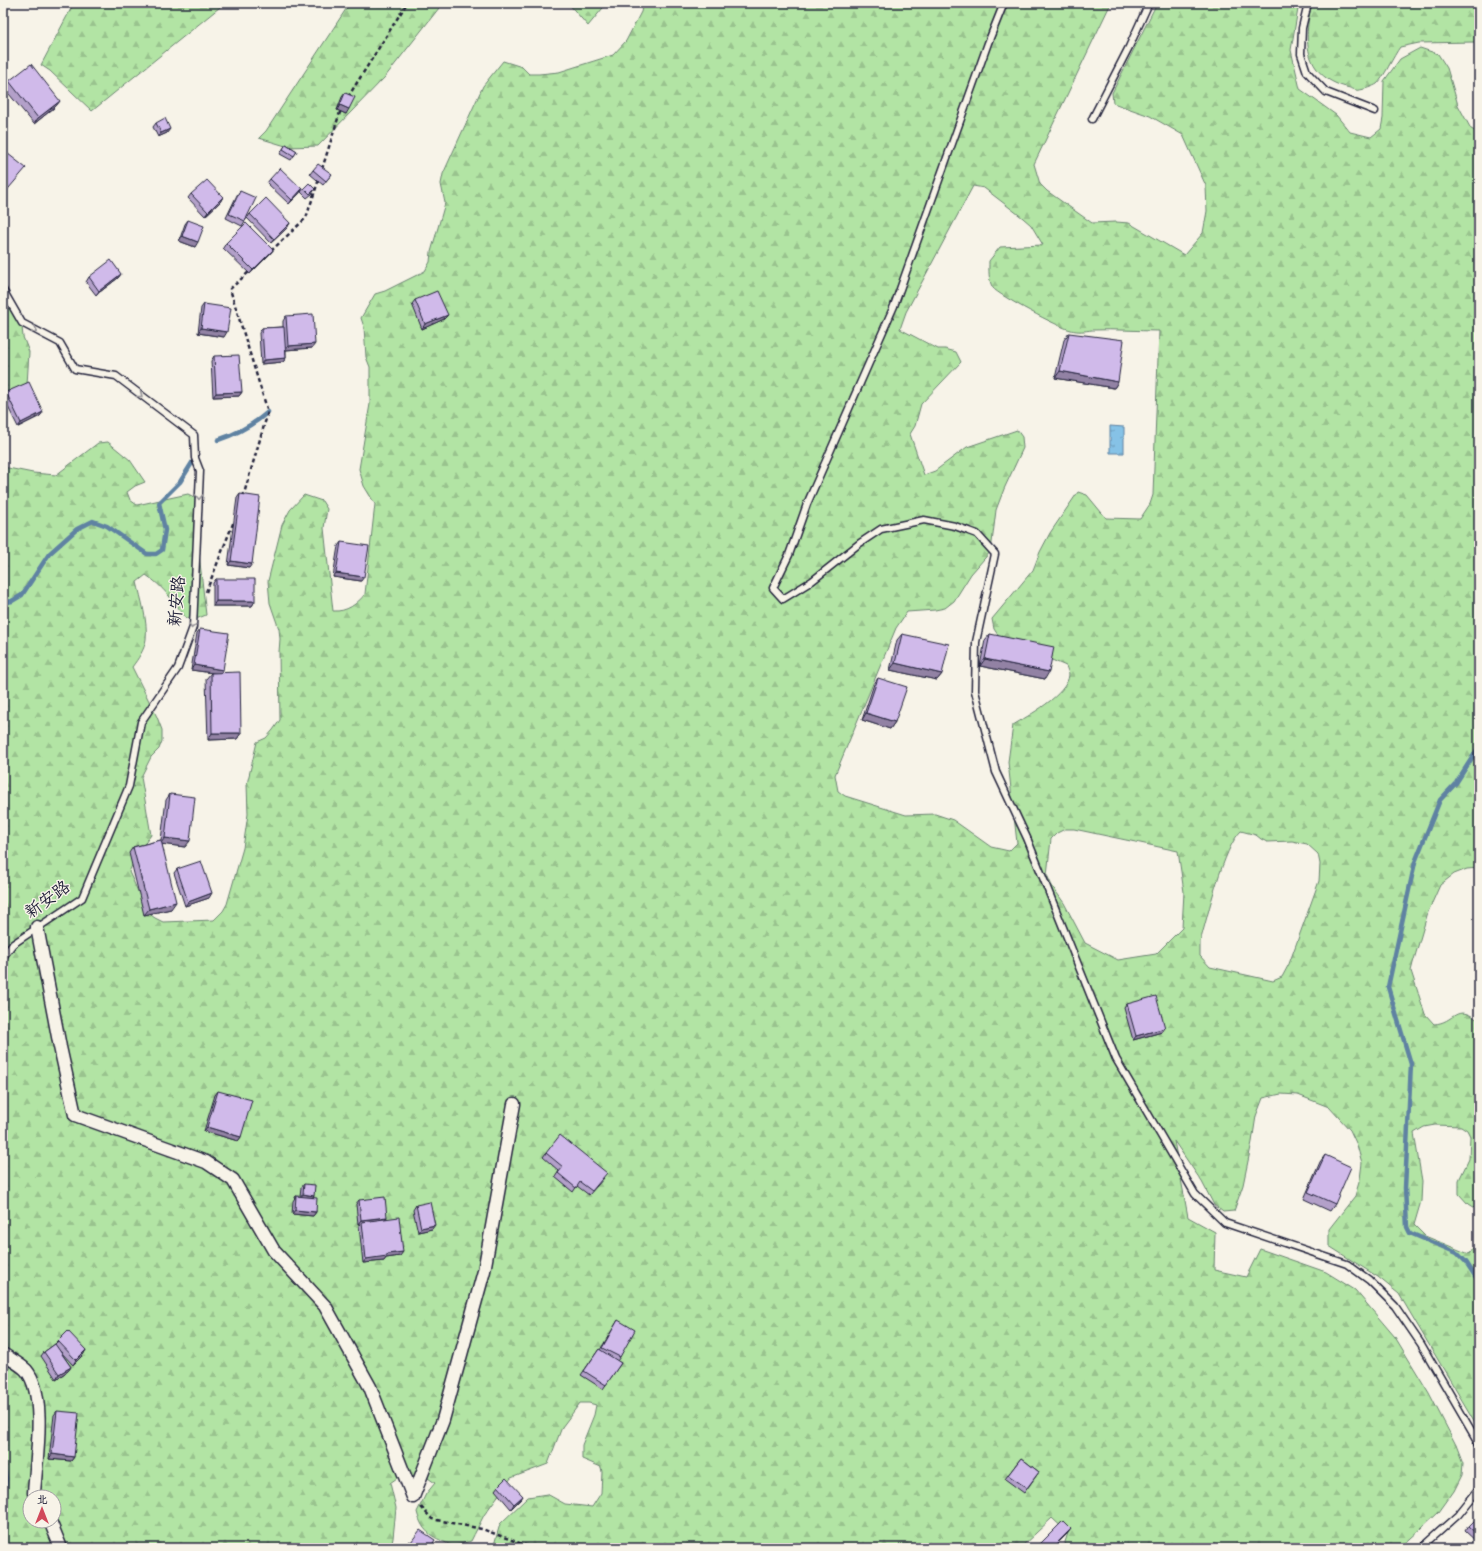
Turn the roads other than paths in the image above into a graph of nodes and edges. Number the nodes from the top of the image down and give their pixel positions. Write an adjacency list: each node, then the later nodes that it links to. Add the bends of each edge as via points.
1 (1004, 3): 11 (lane, via 894,306 773,588 783,599 881,530 924,520 978,534 994,554 976,642 975,691 996,772 1027,838 1116,1059 1195,1194 1225,1223 1346,1264 1369,1280 1395,1306 1421,1344)
2 (1149, 3): 5 (lane)
3 (1308, 3): 4 (lane, via 1302,28 1301,54 1307,72 1326,92)
4 (1376, 111)
5 (1092, 119)
6 (3, 290): 7 (lane, 新安路, one-way to 7, via 22,323 60,344 75,369 116,376 194,435 195,458 200,471 193,628 178,668 141,722 128,786 82,898)
7 (37, 927): 8 (lane, 新安路, via 13,944); 9 (street, via 75,1115 206,1162 233,1180 274,1251 325,1306 370,1387 413,1497 443,1420 484,1271)
8 (3, 957)
9 (514, 1104)
10 (3, 1354): 12 (street, via 26,1370 36,1390 39,1417)
11 (1479, 1444)
12 (34, 1489)
13 (1479, 1489): 16 (lane, via 1458,1515)
14 (53, 1529): 15 (street)
15 (61, 1548)
16 (1421, 1548)

